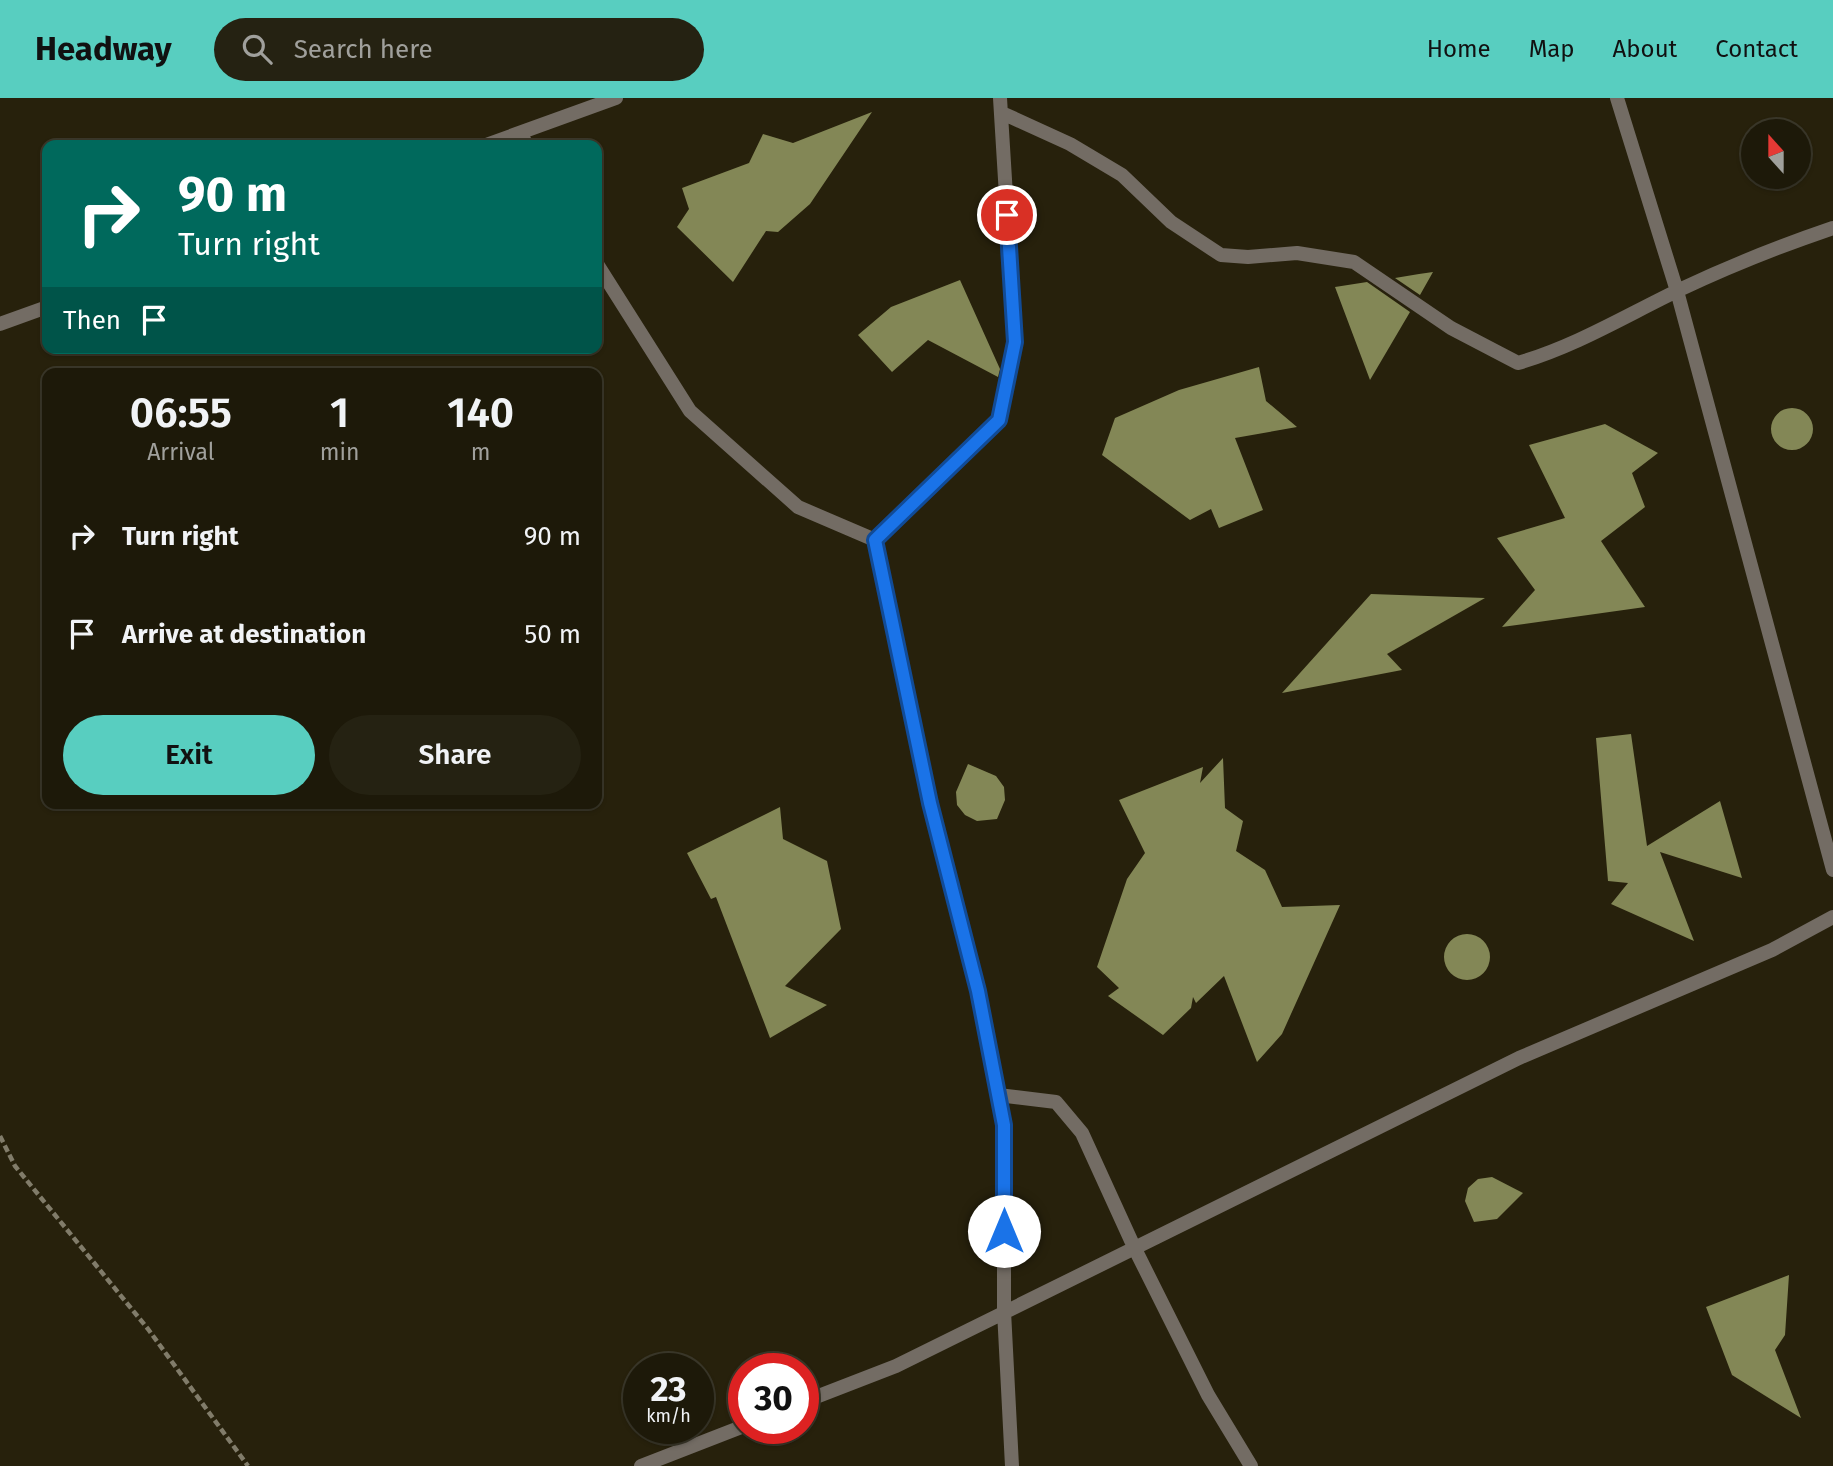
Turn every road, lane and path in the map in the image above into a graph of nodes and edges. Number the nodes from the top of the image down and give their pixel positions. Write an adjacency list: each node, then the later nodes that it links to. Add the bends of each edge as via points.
1 (616, 98): 4 (street)
2 (1617, 98): 7 (street)
3 (1001, 105): 7 (street, via 1122,175 1171,222 1221,255 1297,253 1354,262 1451,328 1518,363 1567,348); 10 (street, via 1015,342 999,420)
4 (523, 139)
5 (1833, 228): 7 (street, via 1770,249)
6 (602, 272): 10 (street, via 690,411 798,507)
7 (1677, 291): 11 (street)
8 (42, 309): 9 (street)
9 (0, 324)
10 (875, 540): 13 (street)
11 (1833, 870)
12 (1833, 917): 15 (street, via 1772,950 1519,1058)
13 (998, 1095): 15 (street, via 1056,1102 1082,1133); 16 (street, via 1004,1125)
14 (0, 1136): 19 (path, via 15,1166 148,1329)
15 (1133, 1247): 16 (street); 22 (street, via 1208,1395)
16 (1004, 1311): 17 (street, via 896,1366); 21 (street)
17 (819, 1396)
18 (728, 1432): 20 (street)
19 (248, 1466)
20 (641, 1466)
21 (1012, 1466)
22 (1251, 1466)

